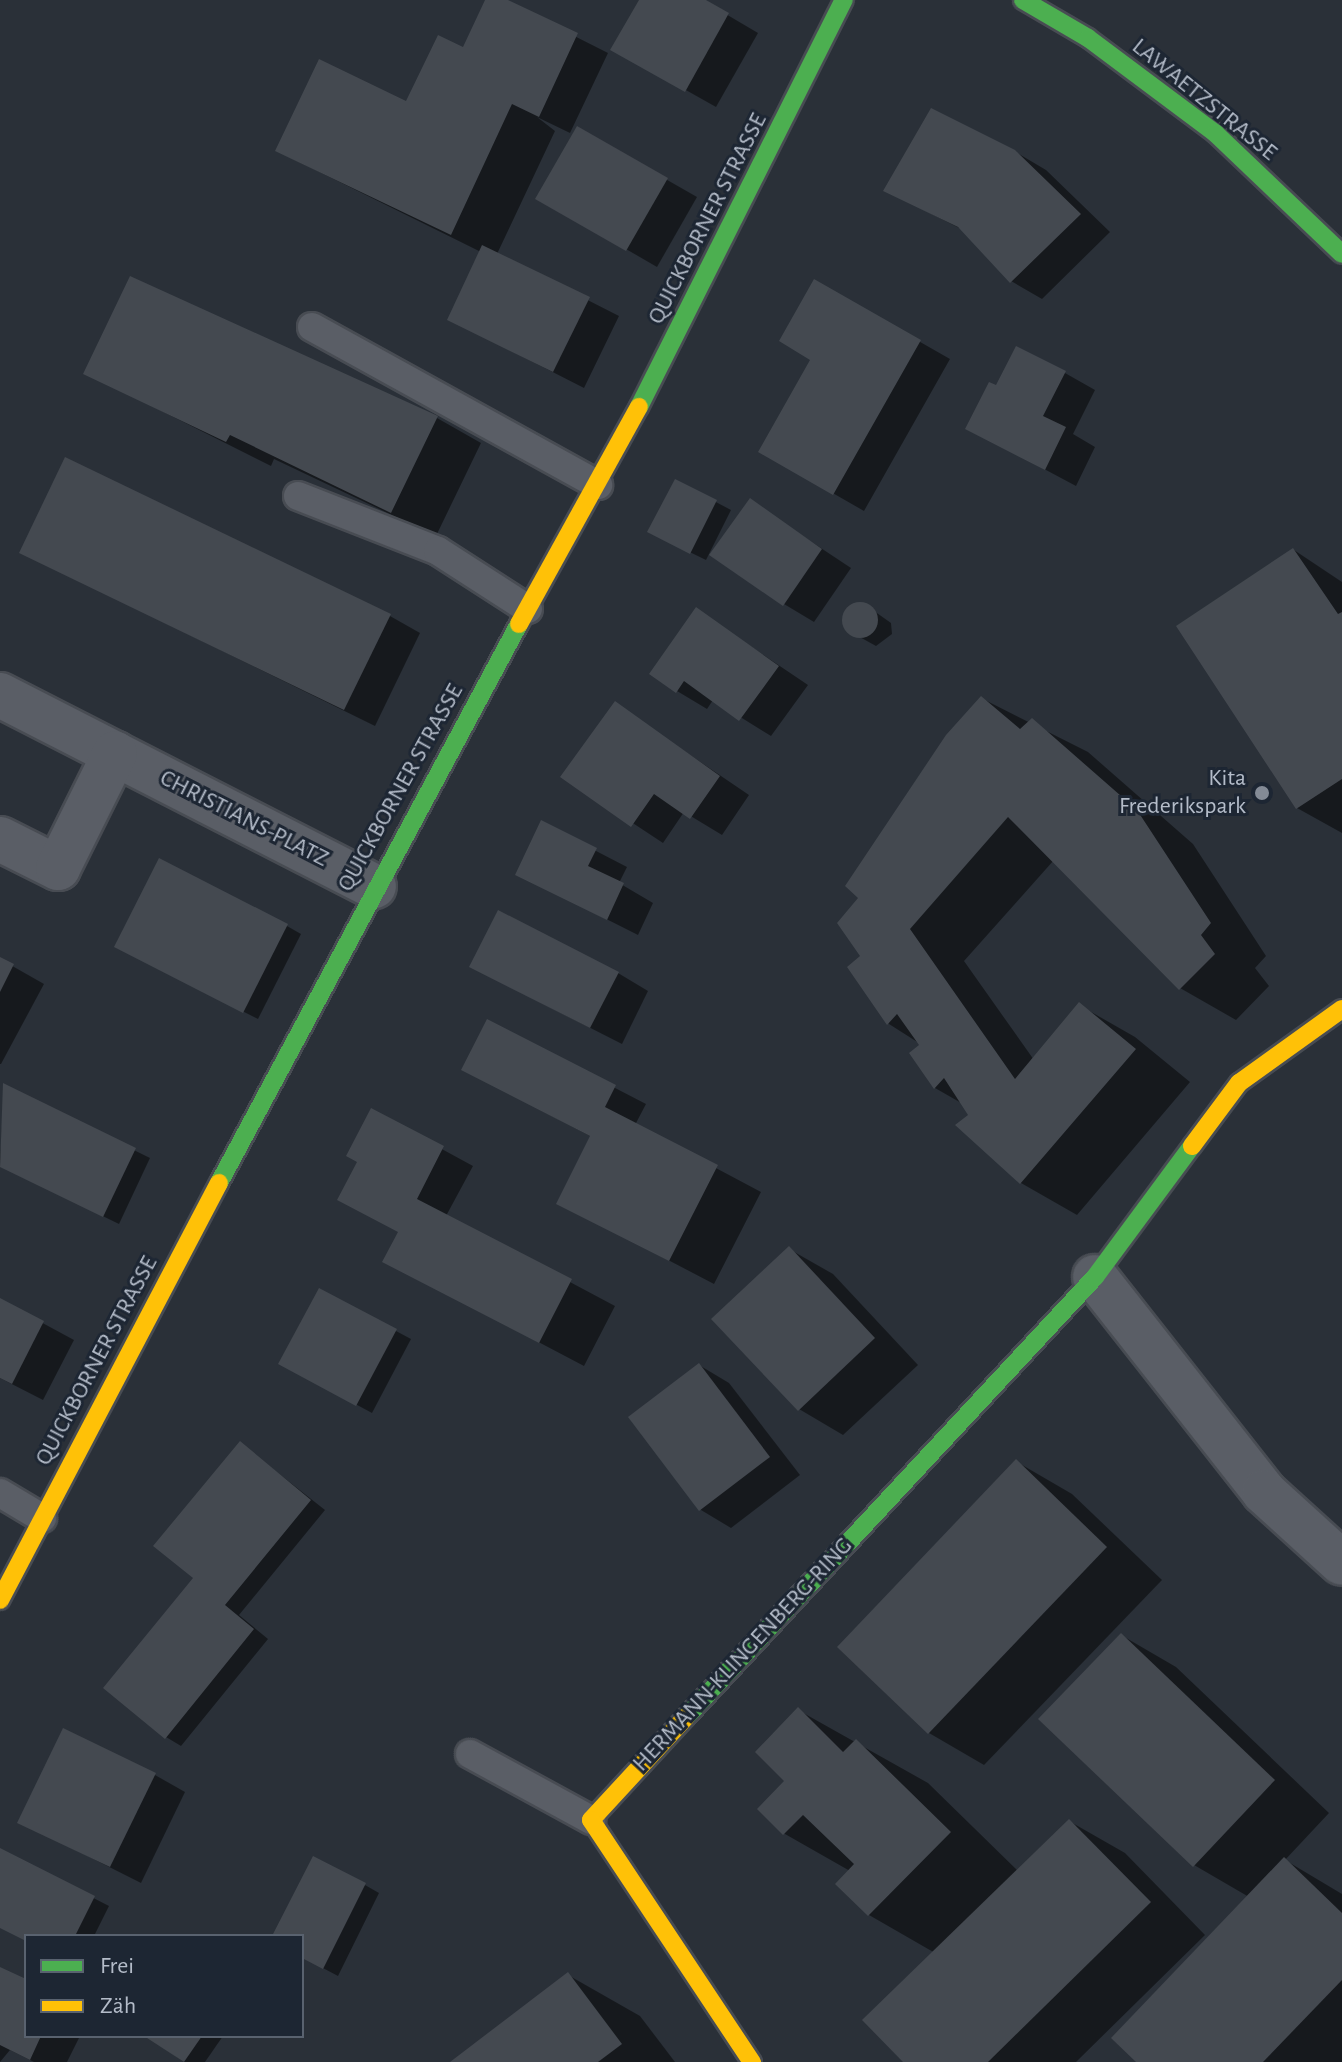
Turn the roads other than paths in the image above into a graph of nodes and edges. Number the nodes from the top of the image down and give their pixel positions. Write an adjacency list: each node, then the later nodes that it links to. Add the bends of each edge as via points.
1 (844, 0): 5 (street, QUICKBORNER STRASSE)
2 (1023, 0): 3 (street, LAWAETZSTRASSE, via 1088,38 1215,133)
3 (1342, 254)
4 (312, 327): 5 (lane)
5 (598, 485): 7 (street, QUICKBORNER STRASSE)
6 (298, 496): 7 (lane, via 438,551)
7 (528, 609): 11 (street, QUICKBORNER STRASSE)
8 (0, 695): 9 (street, CHRISTIANS-PLATZ)
9 (115, 753): 10 (street, via 58,868); 11 (street, CHRISTIANS-PLATZ)
10 (0, 839)
11 (374, 886): 15 (street, QUICKBORNER STRASSE)
12 (1342, 1009): 13 (street, HERMANN-KLINGENBERG-RING, via 1239,1083)
13 (1095, 1277): 16 (street, via 1264,1492); 19 (street, HERMANN-KLINGENBERG-RING)
14 (0, 1493): 15 (lane)
15 (42, 1518): 17 (street, QUICKBORNER STRASSE)
16 (1342, 1563)
17 (0, 1600)
18 (470, 1754): 19 (lane)
19 (591, 1820): 20 (street)
20 (752, 2062)

